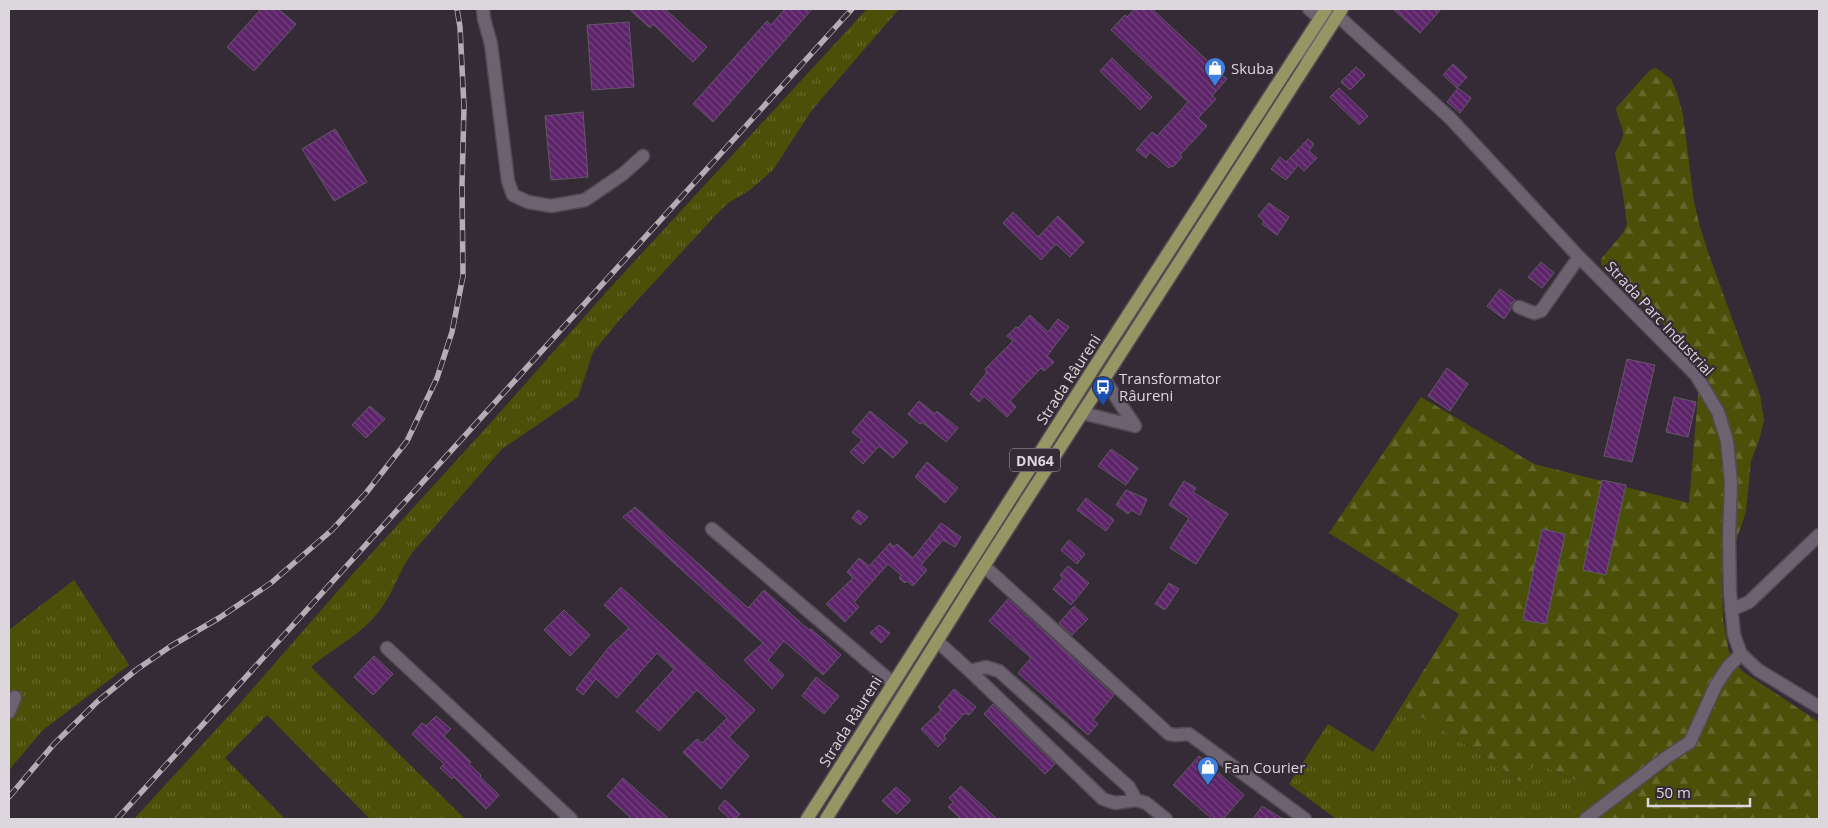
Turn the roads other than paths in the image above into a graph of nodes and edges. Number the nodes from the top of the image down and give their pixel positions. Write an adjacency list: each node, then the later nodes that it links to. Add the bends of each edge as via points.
1 (483, 9): 6 (street, via 492,44 508,181 513,195 528,202 551,206 585,200)
2 (1309, 9): 4 (street)
3 (1338, 11): 5 (street, via 1326,19 1307,49); 7 (street, Strada Parc Industrial, via 1450,118); 9 (main road, Strada Râureni / DN64)
4 (1323, 14): 5 (main road, Strada Râureni / DN64)
5 (1294, 58): 19 (main road, Strada Râureni / DN64)
6 (643, 156)
7 (1580, 257): 8 (street, via 1540,311 1534,313); 14 (street, Strada Parc Industrial, via 1696,375 1718,412 1730,461)
8 (1519, 307)
9 (1104, 379): 10 (main road, Strada Râureni / DN64); 10 (street, via 1135,426)
10 (1082, 413): 13 (main road, Strada Râureni / DN64)
11 (712, 529): 19 (street)
12 (1819, 534): 14 (street, via 1748,602)
13 (984, 566): 15 (main road, Strada Râureni / DN64); 28 (street, via 1169,734 1189,734)
14 (1731, 610): 17 (street, Strada Parc Industrial, via 1734,635)
15 (937, 641): 18 (street); 26 (main road, Strada Râureni / DN64)
16 (387, 648): 24 (street)
17 (1741, 654): 21 (street, Strada Parc Industrial, via 1758,670); 29 (street, via 1716,686 1690,742)
18 (970, 670): 23 (street, via 986,667 999,671 1128,787); 23 (street, via 1103,799 1115,803)
19 (893, 684): 25 (main road, Strada Râureni / DN64)
20 (15, 697): 22 (street)
21 (1819, 707)
22 (9, 712)
23 (1136, 800): 27 (street, via 1146,803)
24 (571, 819)
25 (807, 819)
26 (826, 819)
27 (1166, 819)
28 (1305, 819)
29 (1586, 819)

